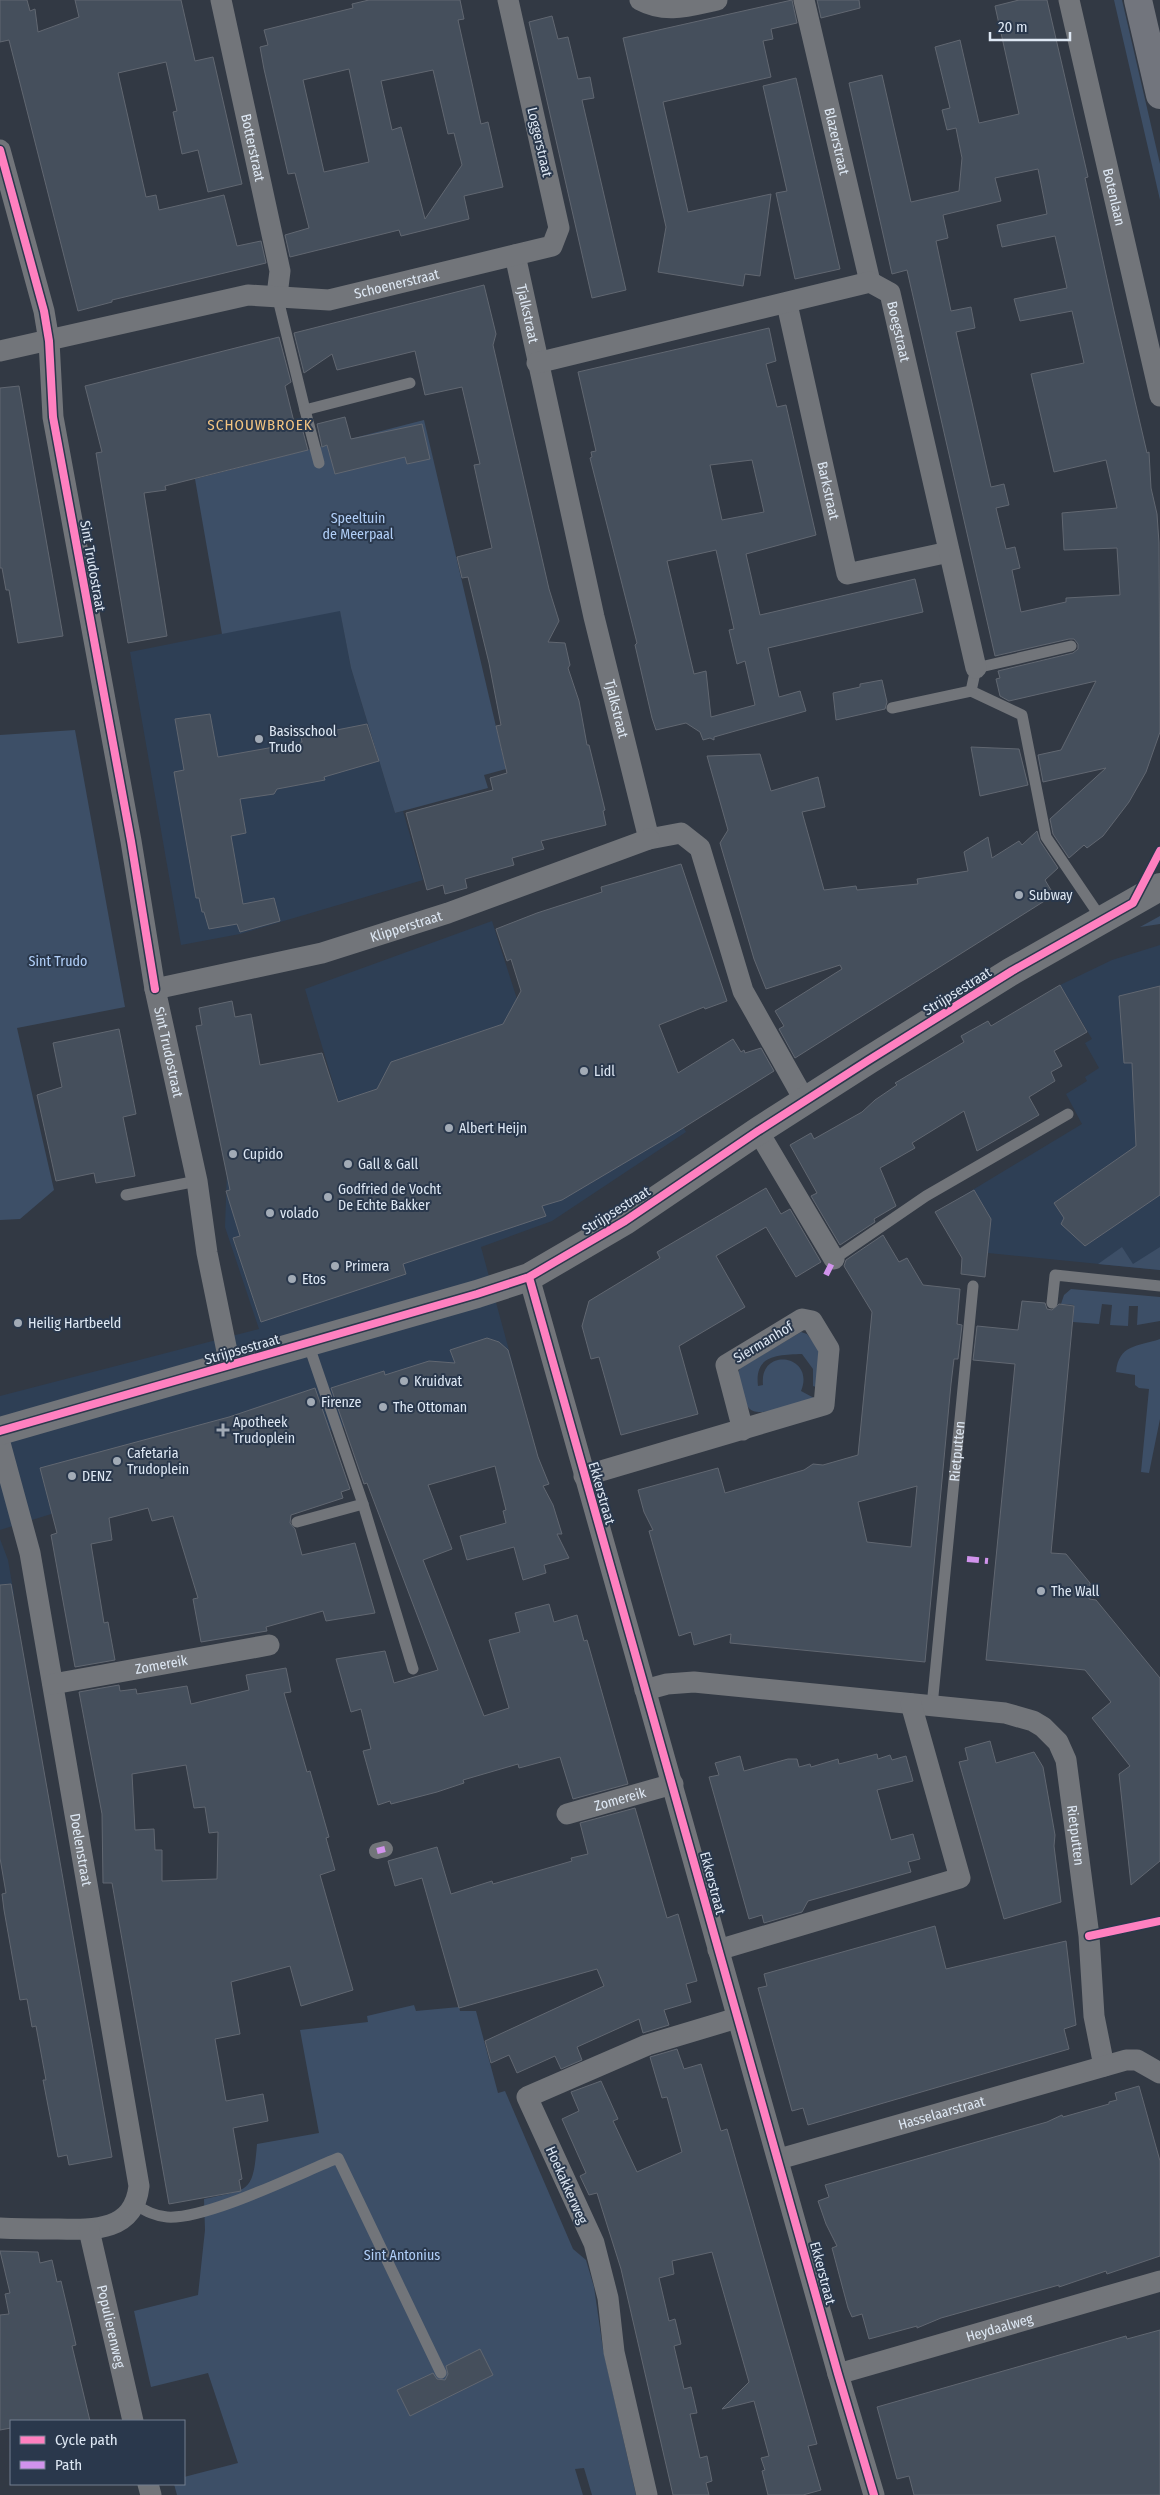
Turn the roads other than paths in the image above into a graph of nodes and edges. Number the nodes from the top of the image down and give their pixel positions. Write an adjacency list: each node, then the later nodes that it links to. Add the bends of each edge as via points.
1 (222, 0): 12 (street, Botterstraat, via 280,271)
2 (508, 0): 10 (street, Loggerstraat, via 559,228 552,246)
3 (640, 0): 4 (street, via 653,7 672,10)
4 (717, 0)
5 (804, 0): 11 (street, Blazerstraat)
6 (1069, 0): 18 (street, Botenlaan)
7 (1138, 0): 8 (main road)
8 (1160, 96)
9 (0, 150): 14 (street, Sint Trudostraat, via 44,311)
10 (514, 255): 12 (street, Schoenerstraat, via 329,300); 16 (street, Tjalkstraat)
11 (870, 282): 13 (street); 21 (street, Boegstraat, via 890,293)
12 (277, 295): 14 (street, Schoenerstraat, via 248,295); 19 (lane)
13 (787, 304): 16 (street); 21 (street, Barkstraat, via 847,574)
14 (49, 341): 15 (street, Schoenerstraat); 29 (street, Sint Trudostraat, via 53,417)
15 (0, 350)
16 (537, 363): 26 (street, Tjalkstraat, via 594,617)
17 (410, 383): 19 (lane)
18 (1160, 396)
19 (305, 410): 20 (lane)
20 (319, 463)
21 (949, 552): 23 (street, Boegstraat)
22 (1071, 646): 23 (lane)
23 (976, 668): 24 (lane)
24 (971, 691): 25 (lane); 28 (lane, via 1022,715 1046,837)
25 (892, 708)
26 (650, 839): 29 (street, Klipperstraat, via 448,913 322,953); 30 (street, via 681,832 700,848 743,991)
27 (1160, 887): 28 (street, Strijpsestraat)
28 (1103, 920): 30 (street, Strijpsestraat, via 1012,971)
29 (155, 989): 33 (street, Sint Trudostraat)
30 (805, 1101): 32 (street, Strijpsestraat)
31 (1068, 1114): 35 (lane, via 926,1196)
32 (758, 1131): 35 (street); 36 (street, Strijpsestraat, via 626,1221)
33 (197, 1181): 34 (lane); 41 (street, Sint Trudostraat, via 207,1252)
34 (126, 1195)
35 (834, 1258)
36 (529, 1277): 40 (street, Strijpsestraat); 45 (street, Ekkerstraat)
37 (973, 1286): 52 (lane, Rietputten)
38 (1160, 1286): 39 (lane, via 1055,1275)
39 (1052, 1303)
40 (308, 1343): 41 (street, Strijpsestraat); 46 (lane)
41 (230, 1366): 43 (street, Strijpsestraat)
42 (743, 1430): 42 (street, Siermanhof, via 726,1365 802,1319 812,1321 829,1349 824,1405); 45 (street, Siermanhof)
43 (0, 1431)
44 (0, 1443): 50 (street, Doelenstraat, via 30,1553)
45 (584, 1476): 51 (street, Ekkerstraat)
46 (362, 1504): 47 (lane); 49 (lane)
47 (297, 1522)
48 (269, 1645): 50 (street, Zomereik)
49 (413, 1669)
50 (52, 1684): 60 (street, Doelenstraat, via 138,2175)
51 (646, 1690): 52 (street, Rietputten, via 694,1682); 53 (street, Ekkerstraat)
52 (922, 1705): 55 (street, Rietputten, via 960,1878); 57 (street, Rietputten, via 1019,1716 1043,1727 1058,1742 1068,1770 1089,1936 1094,2016)
53 (673, 1784): 54 (street, Zomereik); 55 (street, Ekkerstraat)
54 (567, 1814)
55 (718, 1950): 56 (street, Ekkerstraat)
56 (737, 2018): 59 (street, Ekkerstraat); 67 (street, Hoekakkerweg, via 647,2045 527,2097 594,2244 608,2298 614,2352)
57 (1104, 2066): 58 (street, Hasselaarstraat, via 1137,2060); 59 (street, Hasselaarstraat)
58 (1160, 2073)
59 (779, 2159): 65 (street, Ekkerstraat)
60 (135, 2205): 62 (street, via 118,2222); 64 (lane, via 152,2214 169,2217 211,2210 338,2158)
61 (0, 2228): 62 (street)
62 (89, 2230): 66 (street, Populierenweg)
63 (1160, 2281): 65 (street, Heydaalweg)
64 (441, 2373)
65 (838, 2374): 68 (street, Ekkerstraat)
66 (133, 2420)
67 (647, 2495)
68 (874, 2495)

